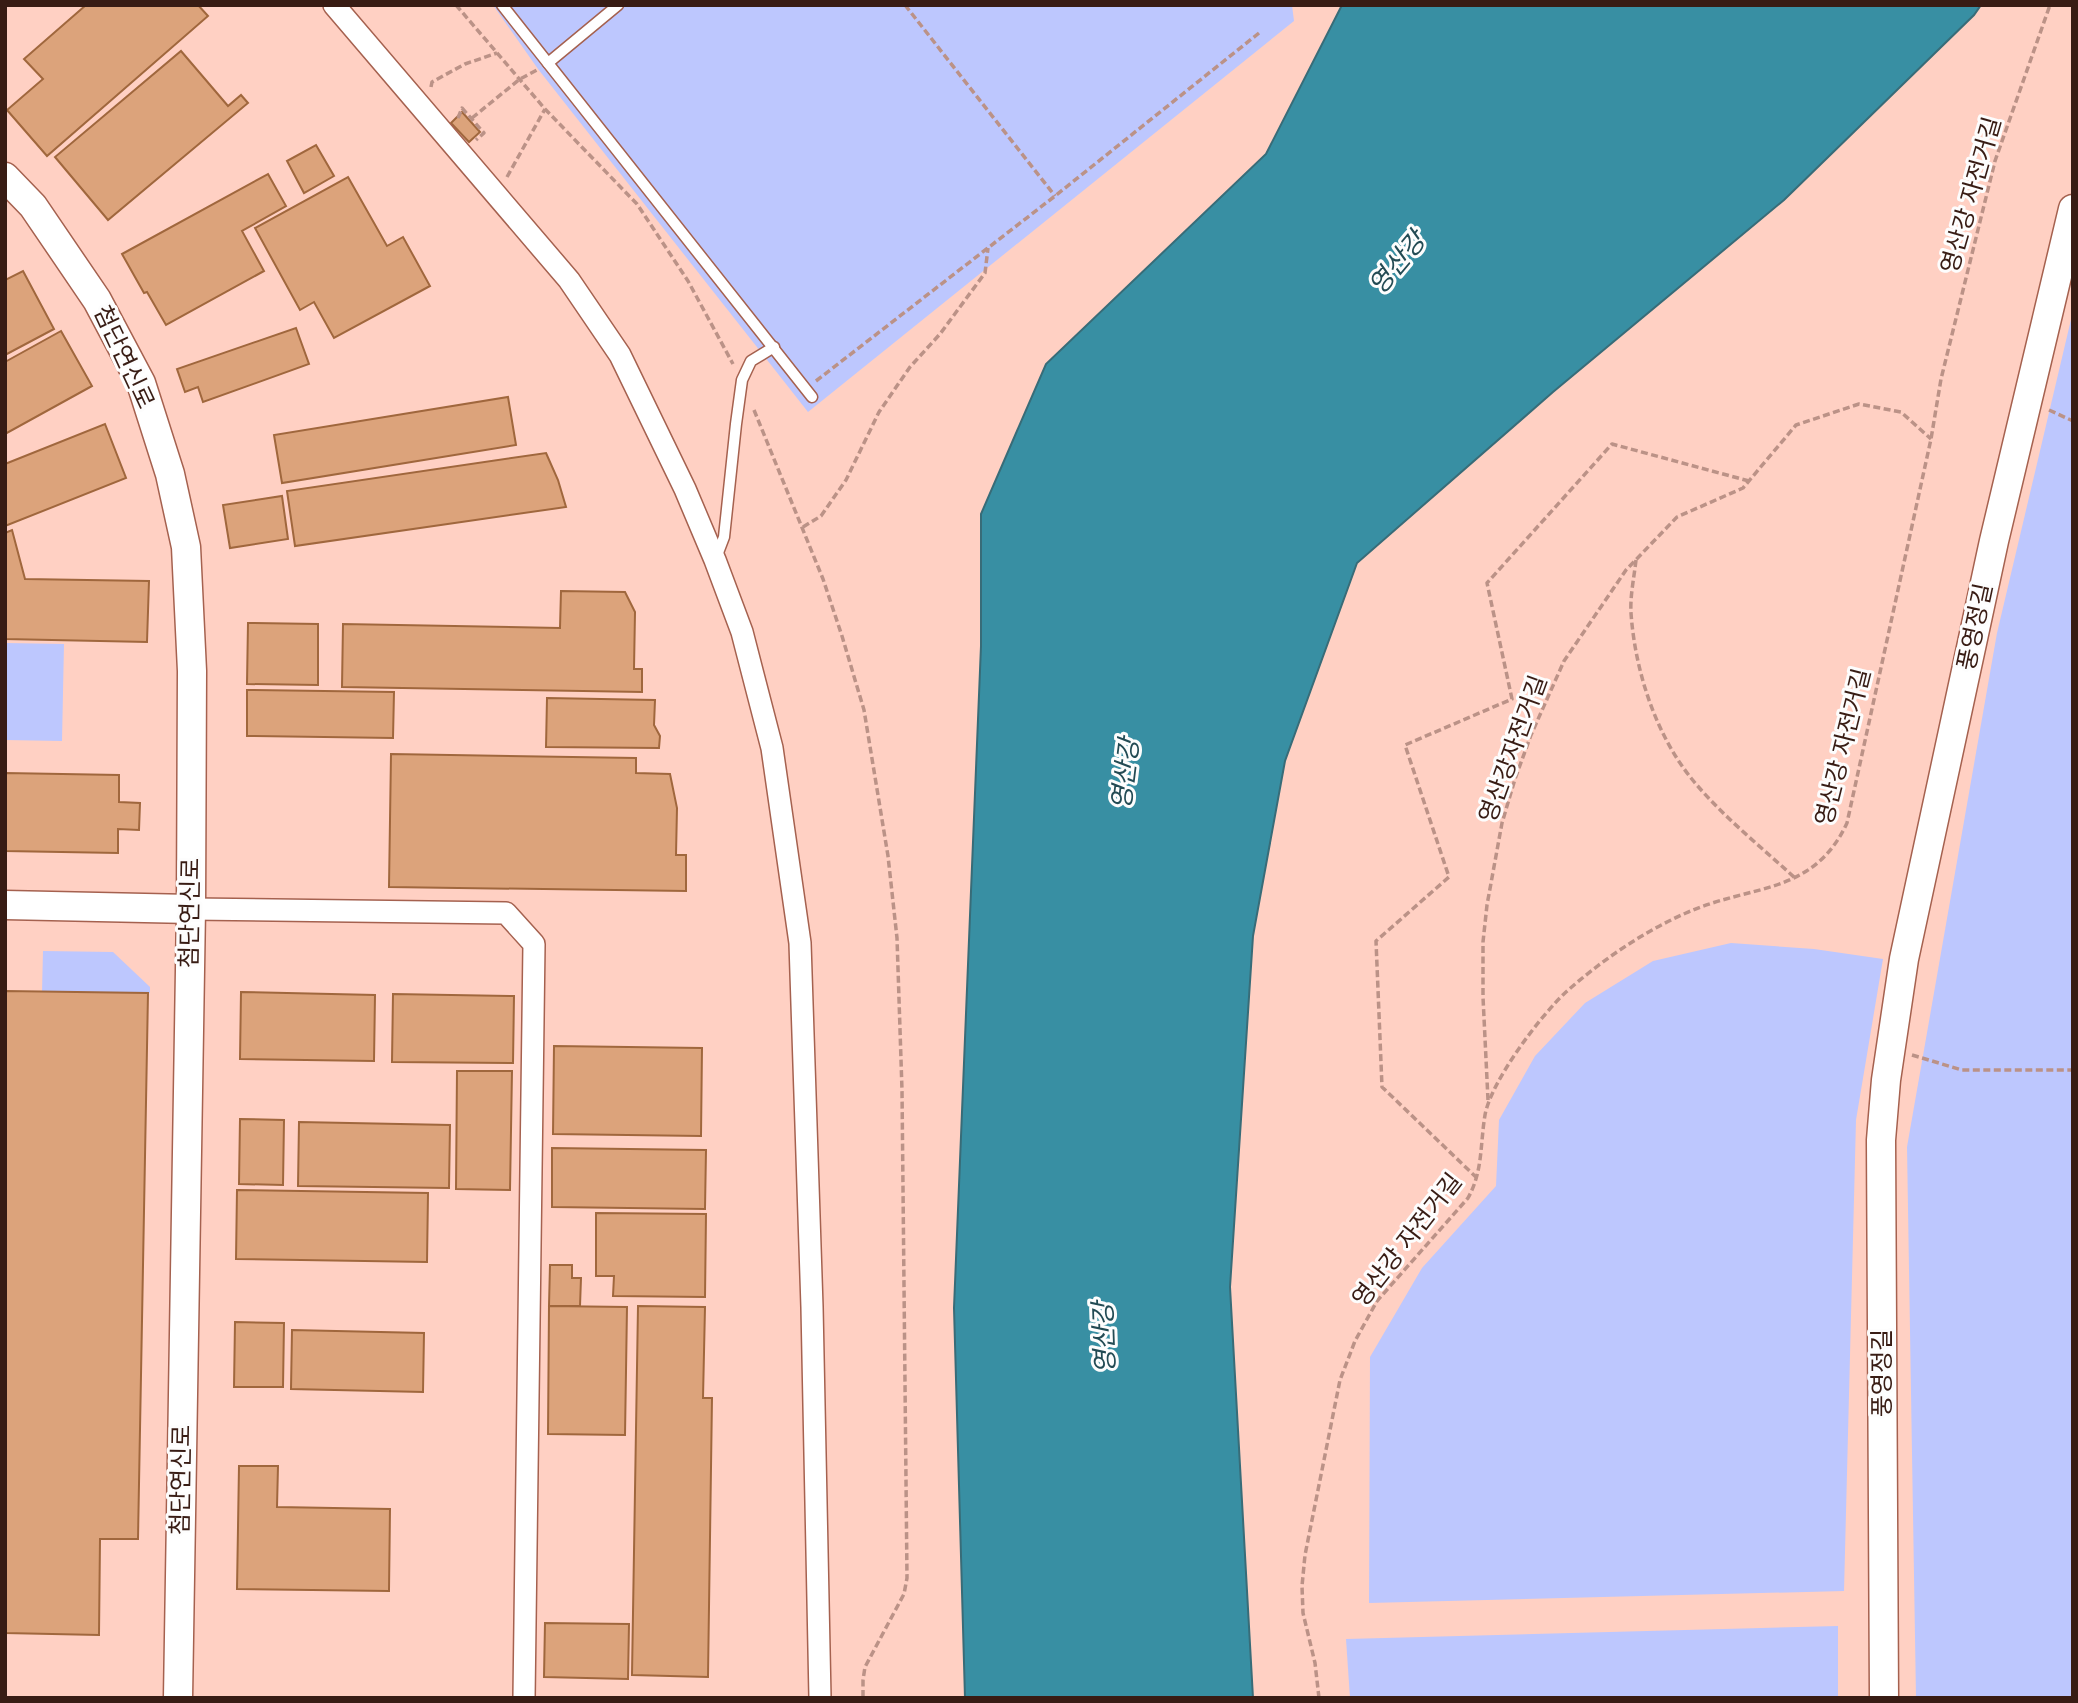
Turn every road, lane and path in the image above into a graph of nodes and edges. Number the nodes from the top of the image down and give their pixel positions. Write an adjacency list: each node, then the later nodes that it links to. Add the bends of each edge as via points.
1 (334, 5): 14 (street)
2 (502, 5): 8 (lane)
3 (618, 5): 8 (lane)
4 (905, 5): 15 (path)
5 (2050, 5): 20 (path, 영산강 자전거길, via 1995,161 1941,379)
6 (1259, 33): 15 (path)
7 (497, 53): 10 (path)
8 (548, 63): 18 (lane)
9 (520, 79): 12 (path)
10 (432, 82)
11 (545, 109): 14 (path)
12 (472, 118)
13 (5, 177): 27 (street, 첨단연신로, via 33,206 97,300 141,383 170,474 186,547 192,671)
14 (497, 196): 24 (street, via 569,280 620,355)
15 (1055, 196): 17 (path)
16 (2073, 209): 28 (street, 풍영정길, via 1994,541 1904,959)
17 (988, 248): 19 (path); 22 (path, via 985,273 879,412 846,480 821,516)
18 (774, 347): 19 (lane); 24 (lane, via 751,361 742,380 724,537)
19 (809, 393)
20 (1931, 439): 21 (path, 영산강자전거길, via 1901,412 1859,404 1796,425); 25 (path, 영산강 자전거길, via 1847,823 1827,855)
21 (1749, 481): 23 (path, 영산강자전거길, via 1743,488 1678,517); 31 (path, via 1612,444 1487,583 1513,699 1405,745 1449,877 1376,941 1382,1087)
22 (803, 527)
23 (1637, 559): 25 (path, via 1631,612 1639,663 1659,725 1690,777 1719,810); 30 (path, 영산강자전거길, via 1564,661 1531,735 1502,823 1483,942)
24 (715, 560): 34 (street, via 741,632 772,748 800,943)
25 (1795, 878): 30 (path, 영산강 자전거길, via 1689,911 1602,963 1565,993 1529,1033)
26 (5, 905): 27 (street)
27 (191, 909): 32 (street, 첨단연신로); 33 (street, via 506,913 534,944)
28 (1891, 1048): 29 (path, via 1962,1070); 36 (street, 풍영정길, via 1881,1140)
29 (2073, 1070)
30 (1488, 1100): 31 (path, 영산강 자전거길)
31 (1477, 1178): 35 (path, 영산강 자전거길, via 1468,1198 1377,1301 1340,1380 1302,1586)
32 (178, 1698)
33 (524, 1698)
34 (820, 1698)
35 (1319, 1698)
36 (1884, 1698)

